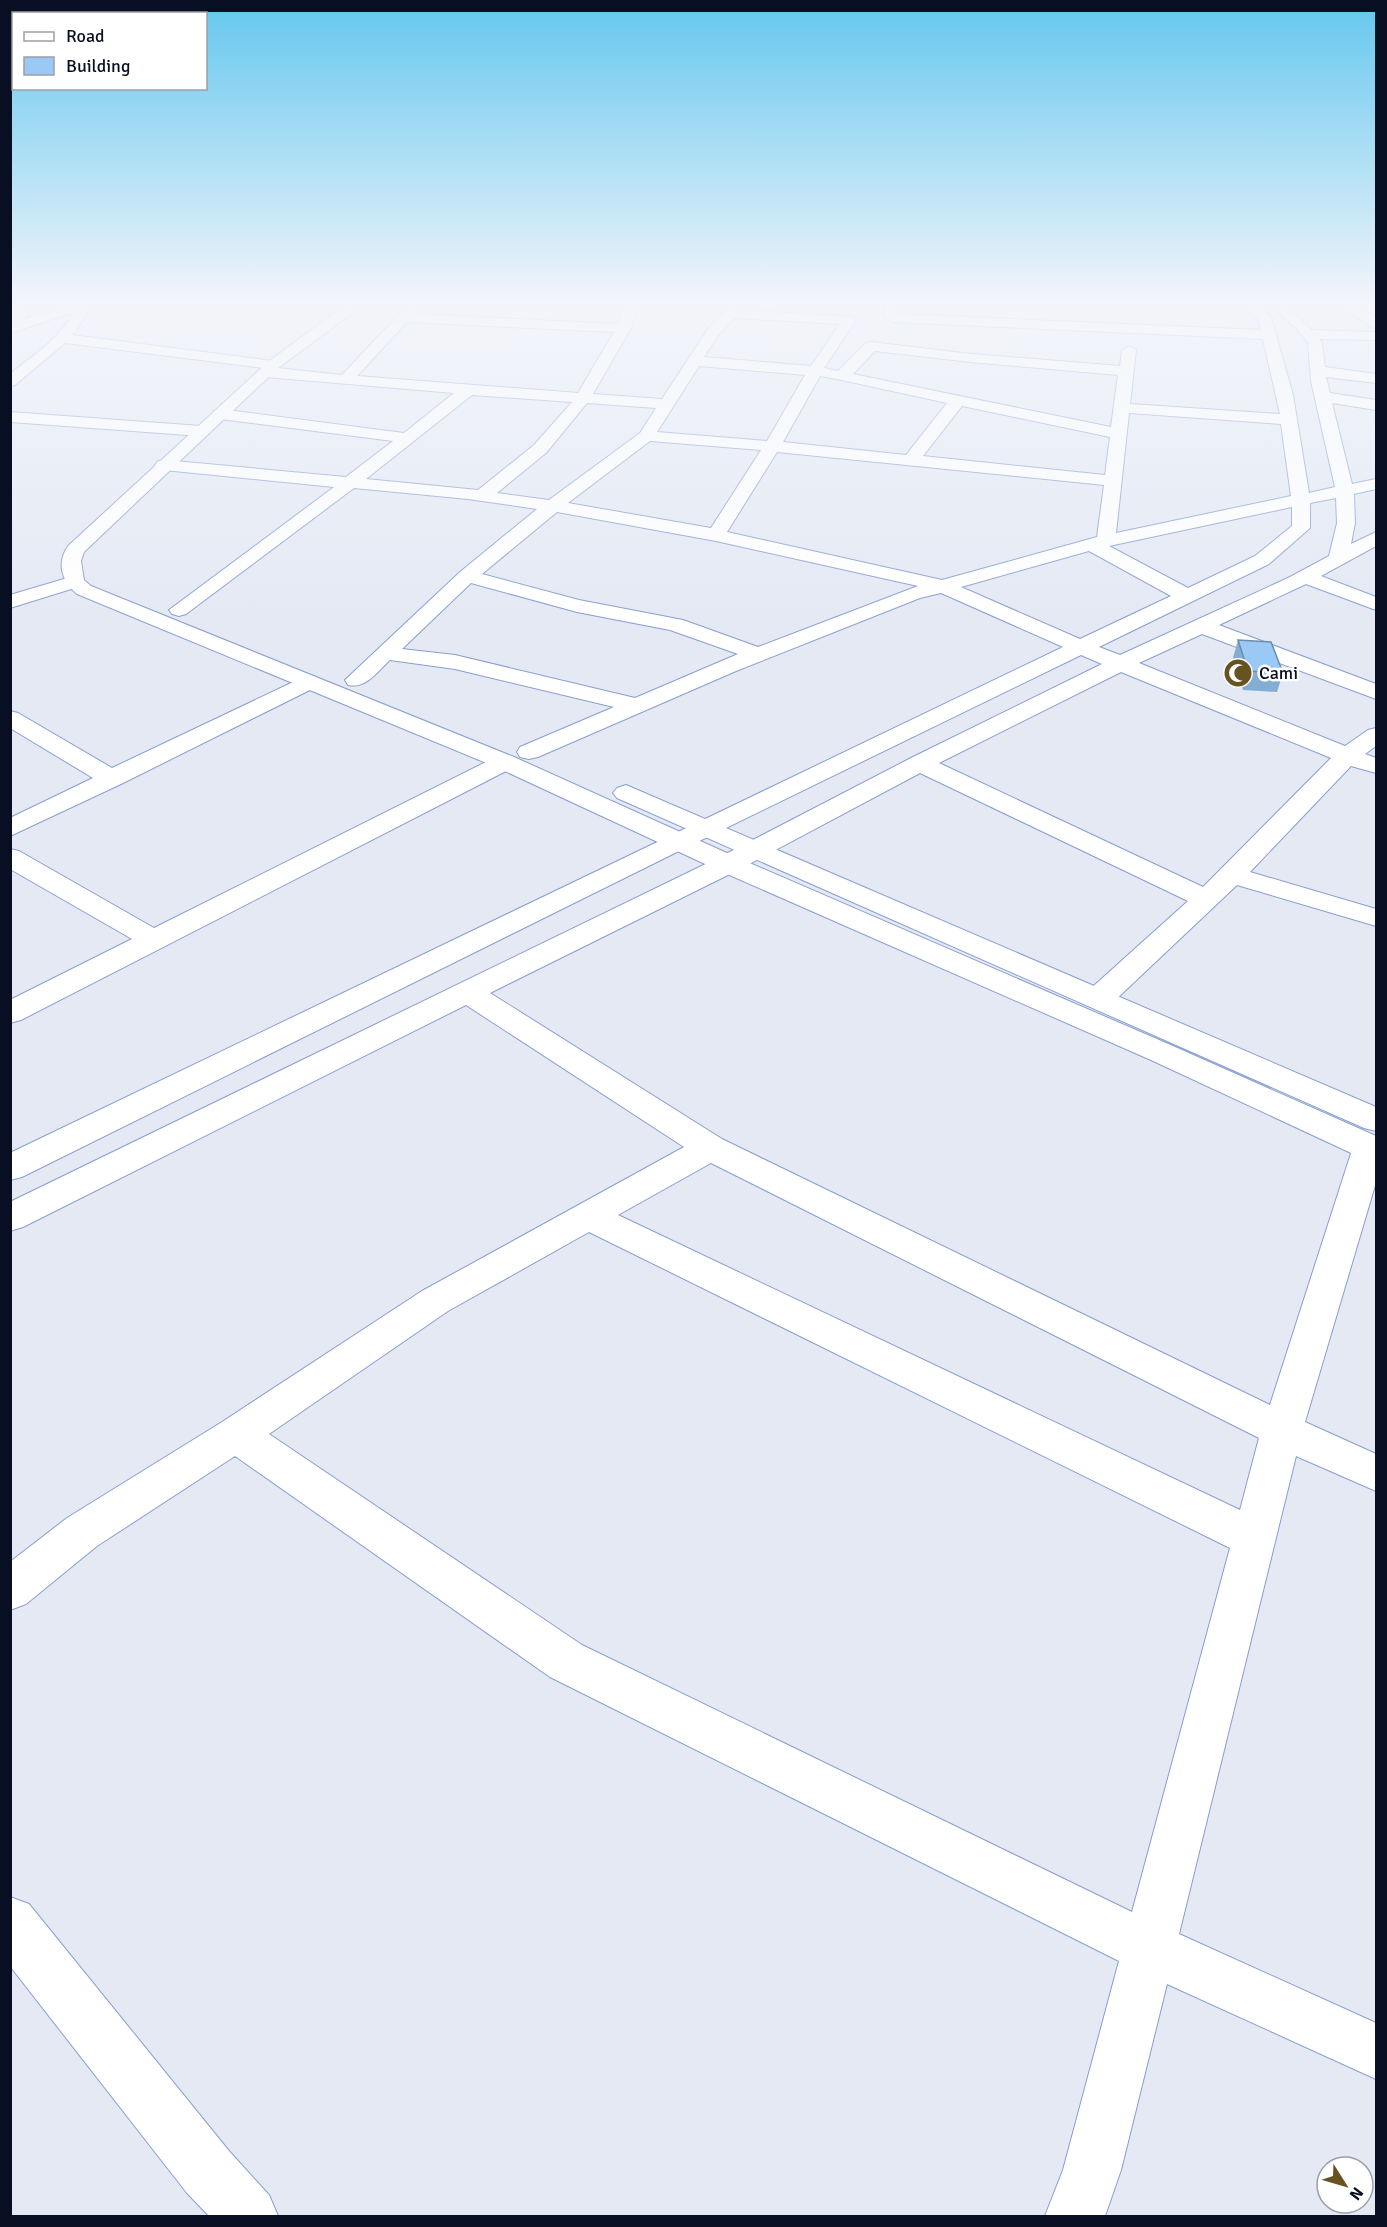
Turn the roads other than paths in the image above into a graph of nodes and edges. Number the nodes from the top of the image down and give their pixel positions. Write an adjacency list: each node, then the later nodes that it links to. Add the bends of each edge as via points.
1 (1122, 408): 16 (street)
2 (226, 409): 12 (street)
3 (444, 409): 18 (street)
4 (573, 409): 26 (street, via 540,449)
5 (664, 409): 17 (street)
6 (794, 409): 19 (street)
7 (951, 409): 20 (street)
8 (1000, 409): 16 (street)
9 (1135, 409): 14 (street)
10 (1287, 409): 14 (street)
11 (1326, 409): 25 (street)
12 (220, 414): 15 (street); 18 (street)
13 (10, 417): 15 (street)
14 (1289, 420): 27 (street)
15 (201, 431): 21 (street)
16 (1119, 434): 22 (street)
17 (646, 436): 19 (street); 28 (street)
18 (407, 438): 23 (street)
19 (772, 447): 20 (street); 30 (street)
20 (910, 461): 22 (street)
21 (164, 465): 23 (street); 29 (street)
22 (1113, 482): 32 (street)
23 (351, 483): 26 (street); 41 (street)
24 (1377, 484): 25 (street)
25 (1345, 491): 27 (street); 33 (street, via 1346,523)
26 (482, 496): 28 (street)
27 (1301, 501): 32 (street); 38 (street, via 1300,528 1262,560)
28 (553, 506): 30 (street); 34 (street)
29 (110, 515): 36 (street, via 75,550 70,561); 41 (street, via 94,559 97,574)
30 (716, 535): 37 (street)
31 (1377, 538): 33 (street)
32 (1099, 543): 37 (street); 38 (street)
33 (1338, 559): 35 (street)
34 (467, 576): 44 (street); 45 (street, via 577,606 675,625)
35 (1305, 577): 40 (street); 42 (street)
36 (74, 582): 39 (street); 47 (street, via 84,590)
37 (943, 586): 43 (street); 45 (street)
38 (1187, 596): 43 (street)
39 (10, 602)
40 (1377, 604)
41 (179, 610): 48 (street)
42 (1201, 626): 46 (street); 49 (street)
43 (1080, 647): 46 (street); 58 (street)
44 (386, 653): 48 (street); 50 (street, via 455,662)
45 (759, 654): 50 (street)
46 (1122, 663): 53 (street); 55 (street)
47 (308, 682): 48 (street); 57 (street)
48 (345, 686): 54 (street)
49 (1377, 692)
50 (636, 705): 54 (street)
51 (10, 718): 57 (street)
52 (1377, 735): 53 (street)
53 (1347, 756): 56 (street); 64 (street)
54 (517, 757): 58 (street); 60 (street); 67 (street)
55 (920, 763): 61 (street); 65 (street)
56 (1377, 766)
57 (112, 779): 59 (street)
58 (706, 827): 60 (street); 61 (street)
59 (10, 828)
60 (678, 841): 63 (street); 73 (street)
61 (754, 850): 63 (street); 69 (street)
62 (10, 857): 67 (street)
63 (728, 864): 68 (street); 71 (street, via 1162,1053)
64 (1232, 875): 65 (street); 66 (street)
65 (1206, 899): 69 (street)
66 (1377, 918)
67 (154, 940): 70 (street)
68 (468, 993): 72 (street); 75 (street)
69 (1100, 998): 71 (street)
70 (10, 1013)
71 (1374, 1139): 76 (street)
72 (710, 1148): 74 (street); 76 (street)
73 (10, 1168)
74 (590, 1217): 77 (street, via 435,1300); 79 (street)
75 (10, 1218)
76 (1282, 1430): 78 (street); 79 (street)
77 (236, 1434): 80 (street, via 82,1532); 82 (street, via 566,1661)
78 (1377, 1473)
79 (1254, 1538): 82 (street)
80 (10, 1589)
81 (10, 1923): 84 (street)
82 (1149, 1948): 83 (street); 85 (street, via 1092,2170)
83 (1377, 2051)
84 (248, 2217)
85 (1075, 2217)

